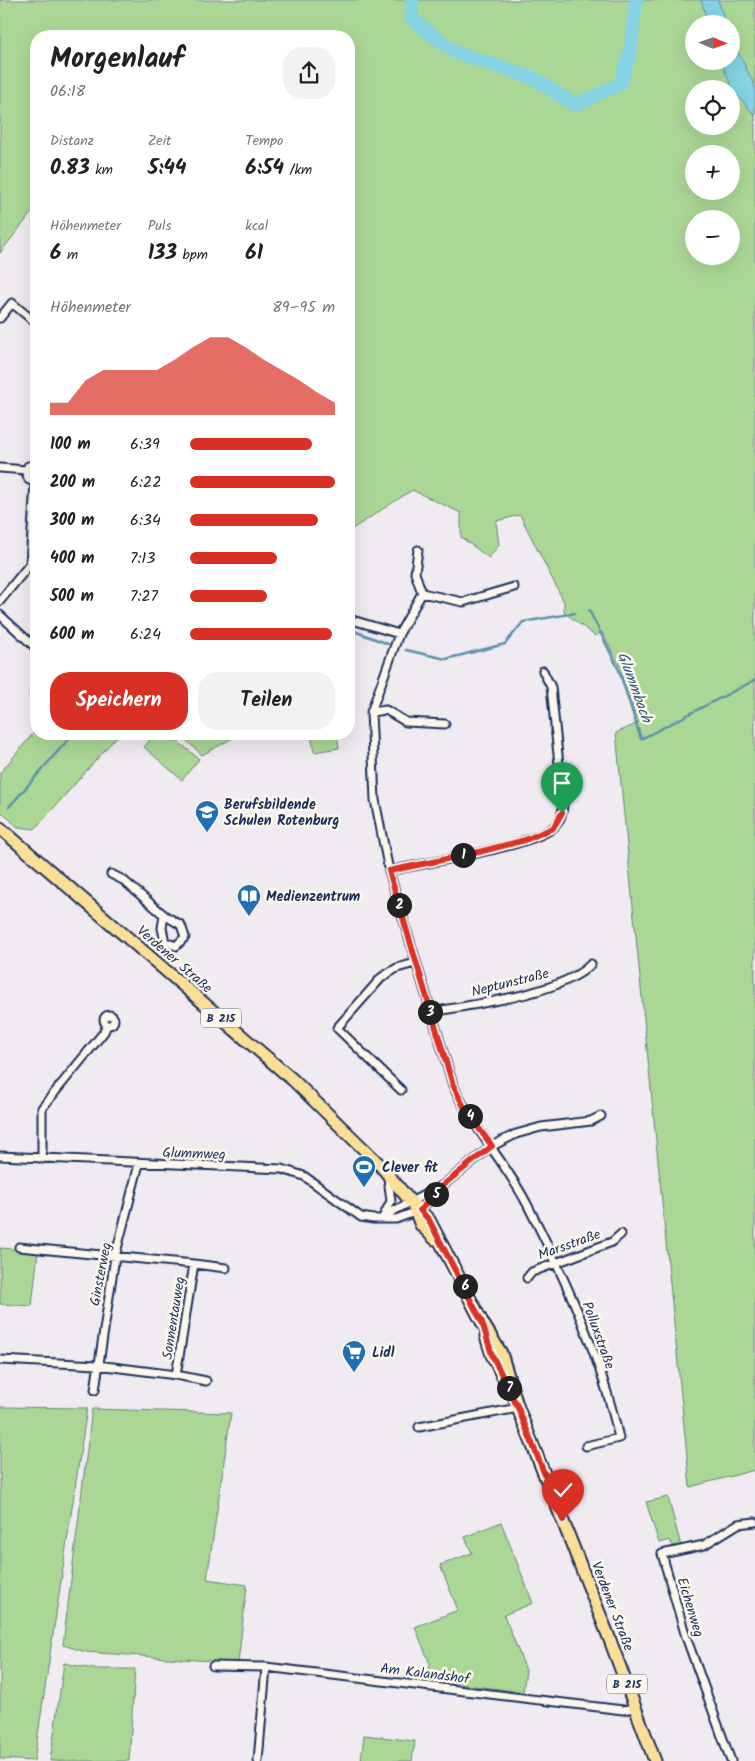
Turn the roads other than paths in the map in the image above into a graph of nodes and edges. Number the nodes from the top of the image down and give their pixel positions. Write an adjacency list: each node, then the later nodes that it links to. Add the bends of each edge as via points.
1 (0, 318): 2 (street, via 12,302)
2 (30, 318)
3 (30, 466): 5 (street)
4 (0, 468): 5 (street)
5 (26, 470): 6 (street)
6 (30, 480)
7 (418, 550): 10 (street, via 415,573)
8 (30, 564): 11 (street)
9 (514, 587): 10 (street, via 463,602)
10 (422, 592): 14 (street)
11 (0, 601)
12 (0, 615): 15 (street)
13 (355, 621): 14 (street)
14 (399, 634): 17 (street)
15 (30, 642)
16 (543, 671): 20 (street, via 551,688 564,803 556,825 525,840)
17 (372, 712): 18 (street, via 386,710 406,722); 20 (street, Polluxstraße, via 375,800)
18 (445, 724)
19 (0, 828): 33 (main road, Verdener Straße / B 215, via 293,1080)
20 (389, 871): 23 (street, Polluxstraße)
21 (111, 874): 22 (street)
22 (164, 915)
23 (415, 963): 25 (street, Polluxstraße); 27 (street, via 382,977 337,1028)
24 (591, 964): 25 (street, Neptunstraße, via 576,977 544,988)
25 (430, 1012): 29 (street, Polluxstraße, via 459,1099)
26 (108, 1025): 31 (street, via 42,1108)
27 (401, 1090)
28 (601, 1116): 29 (street, via 591,1121 541,1127 516,1134)
29 (492, 1146): 34 (street); 41 (street, Polluxstraße)
30 (0, 1156): 31 (street, Glummweg)
31 (42, 1159): 32 (street, Glummweg)
32 (139, 1164): 37 (street, Glummweg, via 250,1167 294,1172 315,1183 355,1213); 40 (street, Ginsterweg)
33 (387, 1172): 35 (main road, Verdener Straße / B 215); 36 (street, via 391,1201)
34 (443, 1185): 35 (street); 35 (street)
35 (416, 1208): 36 (street); 37 (street, Glummweg, via 396,1219); 50 (main road, Verdener Straße / B 215, via 429,1220 501,1352)
36 (384, 1216): 37 (street)
37 (373, 1219)
38 (621, 1234): 41 (street, Marsstraße, via 612,1242)
39 (19, 1247): 40 (street, Sonnentauweg)
40 (115, 1257): 42 (street, Sonnentauweg); 46 (street, Ginsterweg)
41 (556, 1262): 44 (street, Marsstraße); 52 (street, Polluxstraße, via 585,1330 619,1438)
42 (194, 1264): 43 (street, Sonnentauweg); 47 (street, Sonnentauweg)
43 (226, 1268)
44 (526, 1278)
45 (0, 1360): 46 (street, Sonnentauweg)
46 (97, 1365): 47 (street, Sonnentauweg); 49 (street, Ginsterweg)
47 (176, 1375): 48 (street, Sonnentauweg)
48 (206, 1381)
49 (95, 1390)
50 (518, 1408): 51 (street); 56 (main road, Verdener Straße / B 215, via 617,1657)
51 (419, 1428)
52 (586, 1446)
53 (755, 1522): 59 (street, Eichenweg, via 738,1524 704,1546 662,1554 686,1637)
54 (213, 1666): 55 (street, Am Kalandshof)
55 (266, 1667): 56 (street, Am Kalandshof, via 622,1710); 57 (street)
56 (634, 1708): 58 (main road, Verdener Straße / B 215)
57 (258, 1761)
58 (655, 1761)
59 (731, 1761)

